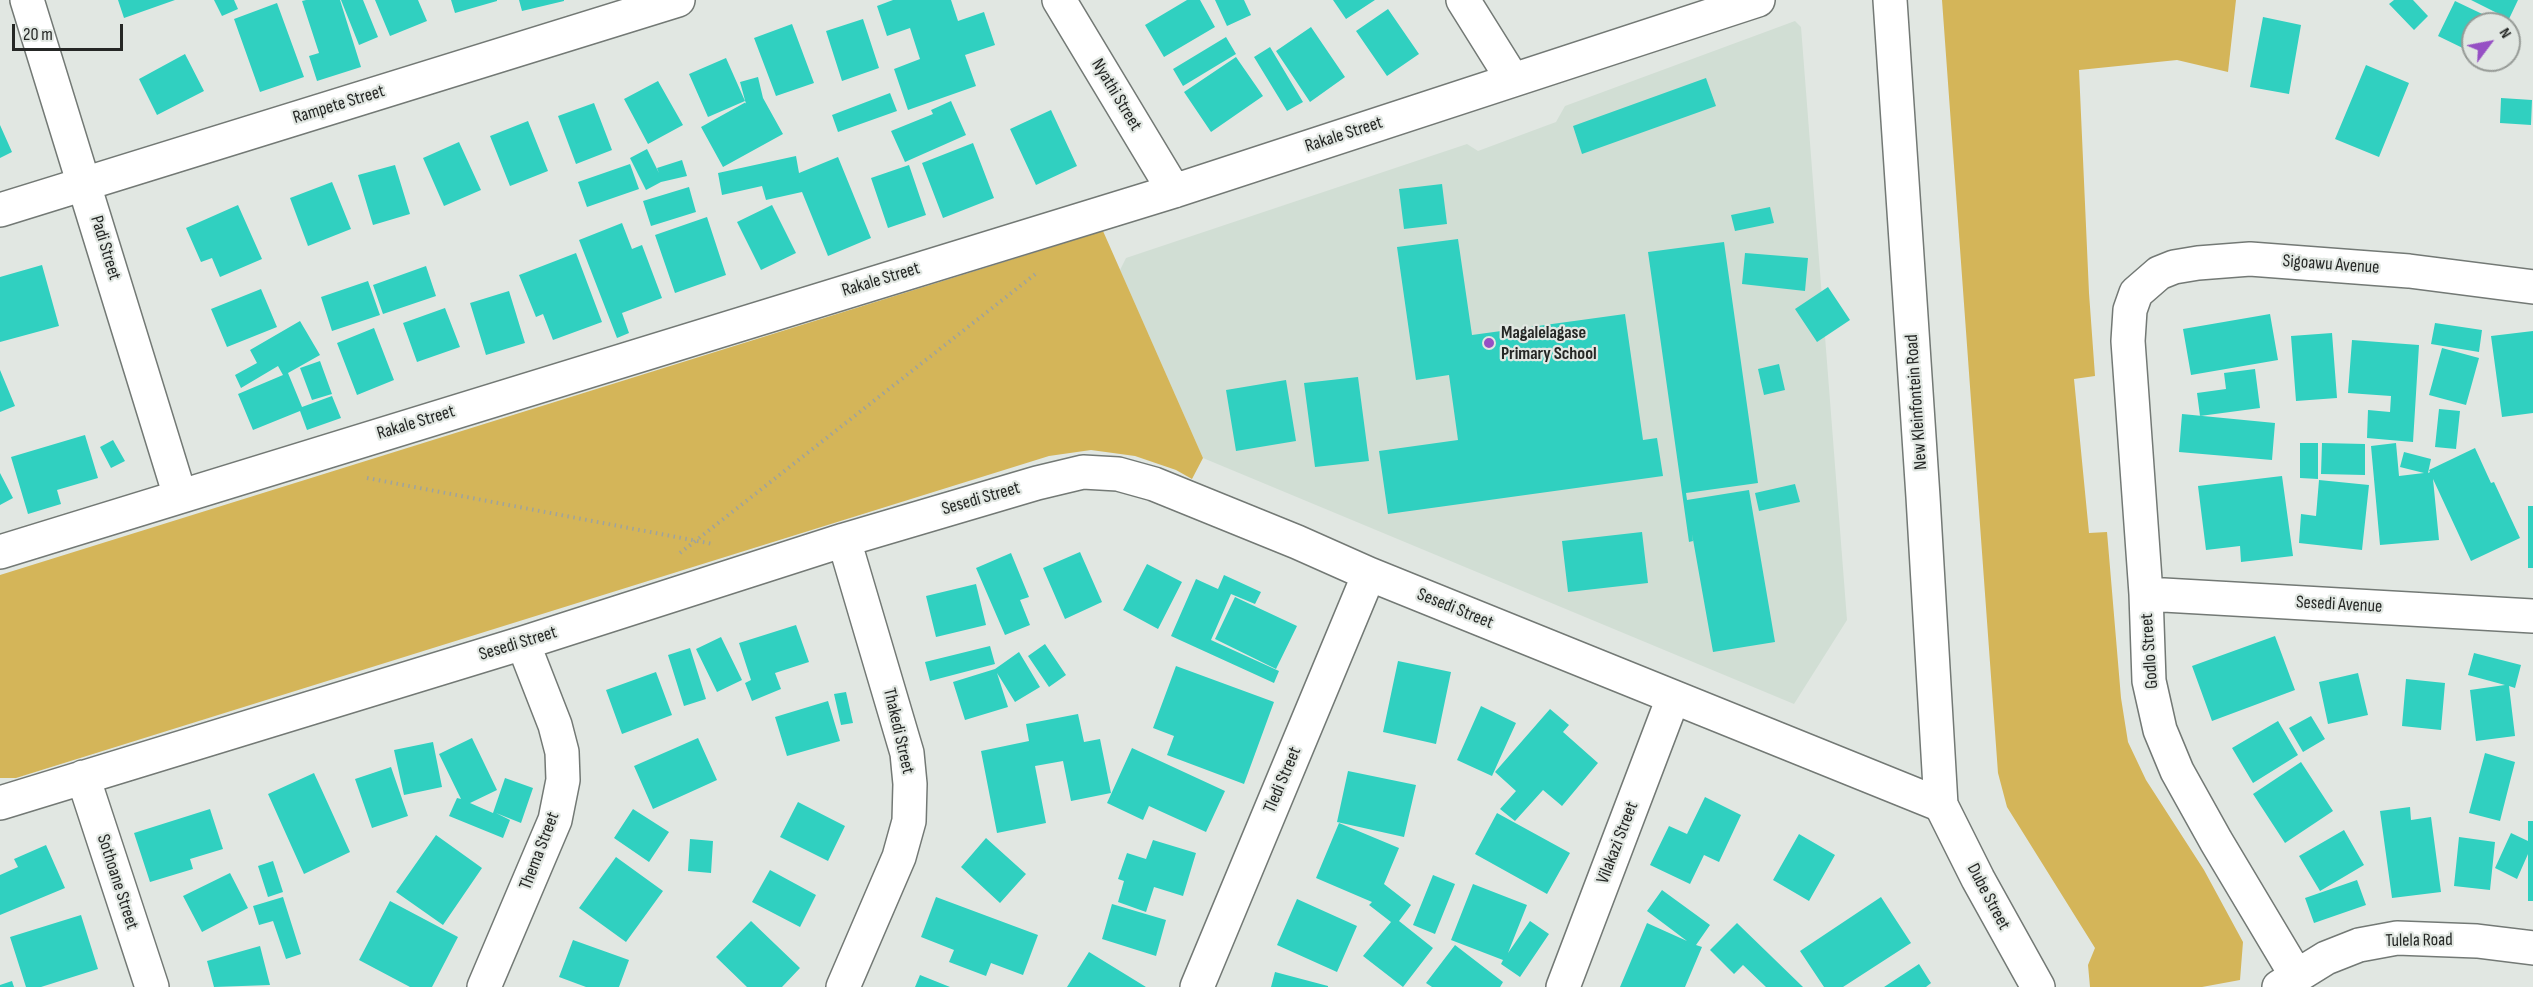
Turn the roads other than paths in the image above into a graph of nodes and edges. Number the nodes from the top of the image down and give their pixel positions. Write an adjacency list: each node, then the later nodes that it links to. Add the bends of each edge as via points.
1 (27, 0): 8 (street, Padi Street)
2 (678, 0): 8 (street, Rampete Street)
3 (1059, 0): 9 (street, Nyathi Street)
4 (1463, 0): 7 (street)
5 (1758, 0): 7 (street, Rakale Street)
6 (1890, 0): 23 (street, New Kleinfontein Road)
7 (1513, 80): 9 (street, Rakale Street)
8 (85, 184): 10 (street, Rampete Street); 13 (street, Padi Street)
9 (1174, 191): 13 (street, Rakale Street)
10 (0, 210)
11 (2533, 287): 12 (street, Sigoawu Avenue, via 2409,271 2250,259 2174,267 2149,280)
12 (2136, 293): 17 (street, Godlo Street, via 2130,310 2128,341)
13 (180, 496): 15 (street, Rakale Street)
14 (844, 540): 16 (street, Sesedi Street, via 1037,483 1083,472 1118,474 1165,488); 19 (street, Sesedi Street); 28 (street, Thakedi Street, via 907,753 910,784 909,822 899,856)
15 (0, 552)
16 (1369, 574): 20 (street, Sesedi Street); 29 (street, Tledi Street)
17 (2146, 594): 18 (street, Sesedi Avenue); 25 (street, Godlo Street, via 2149,681 2160,730 2177,771)
18 (2533, 616)
19 (523, 643): 21 (street, Sesedi Street); 27 (street, Thema Street, via 555,725 562,752 562,780 555,820)
20 (1673, 698): 23 (street, Sesedi Street); 30 (street, Vilakazi Street)
21 (83, 777): 22 (street, Sesedi Street); 26 (street, Sothoane Street)
22 (0, 803)
23 (1941, 805): 31 (street, Dube Street)
24 (2533, 948): 25 (street, Tulela Road, via 2397,938 2359,945 2326,958)
25 (2288, 981)
26 (152, 987)
27 (484, 987)
28 (843, 987)
29 (1197, 987)
30 (1563, 987)
31 (2038, 987)

